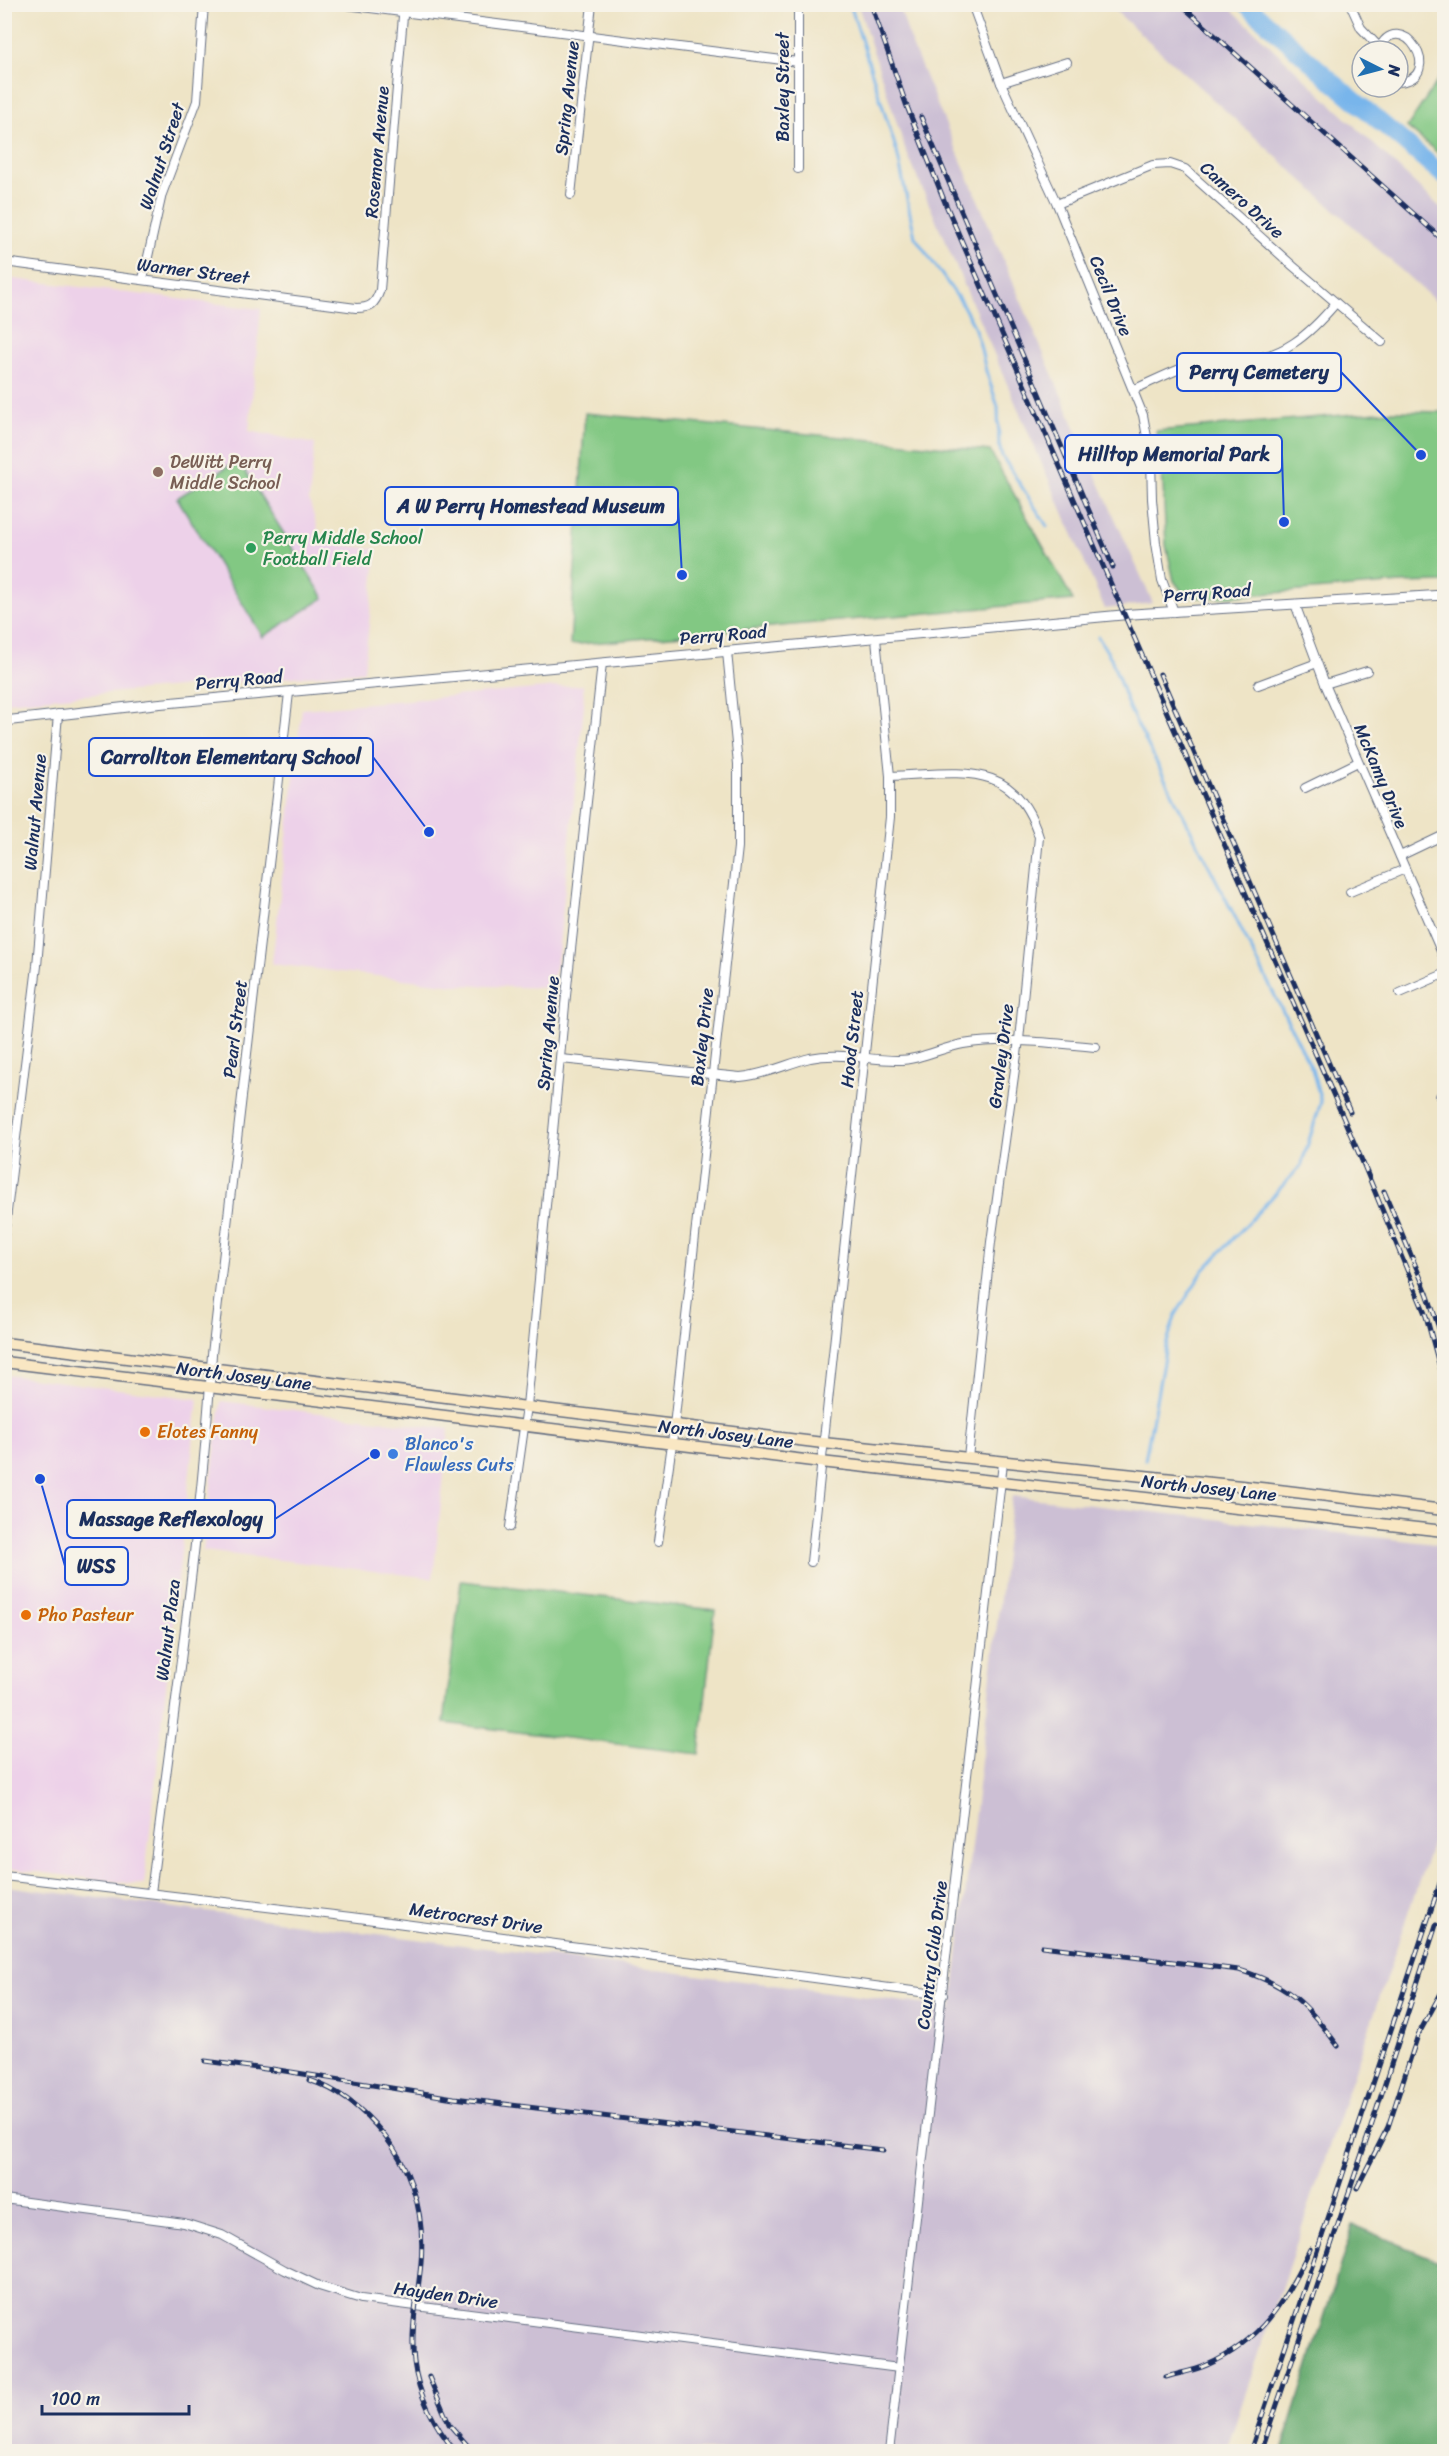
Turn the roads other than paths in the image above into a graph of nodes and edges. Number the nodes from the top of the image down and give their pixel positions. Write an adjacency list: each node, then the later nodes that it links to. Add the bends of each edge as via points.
1 (204, 4): 19 (street, Walnut Street, via 196,101 162,194)
2 (338, 4): 7 (street)
3 (592, 4): 8 (street, Spring Avenue)
4 (798, 4): 11 (street, Baxley Street)
5 (972, 4): 14 (street, Cecil Drive)
6 (1350, 4): 9 (street)
7 (404, 8): 8 (street); 20 (street, Rosemon Avenue)
8 (588, 34): 11 (street); 16 (street, Spring Avenue)
9 (1370, 39)
10 (1387, 39): 13 (street, via 1402,36 1418,45 1419,71)
11 (798, 62): 15 (street, Baxley Street)
12 (1067, 62): 14 (street)
13 (1410, 79)
14 (1001, 83): 17 (street, Cecil Drive)
15 (798, 169)
16 (571, 195)
17 (1057, 204): 21 (street, Camero Drive, via 1153,165 1170,164 1185,169); 23 (street, Cecil Drive)
18 (4, 262): 19 (street, Warner Street)
19 (143, 279): 20 (street, Warner Street, via 356,308 368,308)
20 (376, 302)
21 (1336, 303): 22 (street, Camero Drive); 23 (street, via 1316,328 1296,343 1259,357 1221,359 1178,369)
22 (1382, 342)
23 (1133, 390): 26 (street, Cecil Drive, via 1148,436 1156,543 1162,580)
24 (1444, 595): 25 (street, Perry Road)
25 (1295, 604): 26 (street, Perry Road); 30 (street, McKamy Drive)
26 (1174, 612): 27 (street, Perry Road)
27 (876, 639): 28 (street, Perry Road); 38 (street, Hood Street)
28 (727, 652): 29 (street, Perry Road); 51 (street, Baxley Drive, via 740,812)
29 (602, 663): 34 (street, Perry Road); 50 (street, Spring Avenue)
30 (1317, 663): 32 (street, McKamy Drive); 33 (street)
31 (1367, 670): 32 (street)
32 (1325, 684): 37 (street, McKamy Drive)
33 (1258, 685)
34 (288, 693): 35 (street, Perry Road); 55 (street, Pearl Street)
35 (58, 714): 36 (street, Perry Road); 52 (street, Walnut Avenue, via 37,966)
36 (4, 721)
37 (1358, 762): 39 (street); 41 (street, McKamy Drive)
38 (890, 776): 47 (street, Gravley Drive, via 981,774 1012,790 1033,818 1039,837); 49 (street, Hood Street, via 890,817)
39 (1305, 788)
40 (1444, 836): 41 (street)
41 (1400, 856): 42 (street, McKamy Drive)
42 (1405, 869): 43 (street); 44 (street, McKamy Drive)
43 (1350, 892)
44 (1444, 958)
45 (1444, 974): 46 (street)
46 (1400, 993)
47 (1019, 1040): 48 (street); 49 (street, via 960,1045 897,1060); 62 (street, Gravley Drive, via 991,1242)
48 (1095, 1047)
49 (866, 1056): 51 (street, via 809,1059 756,1076); 60 (street, Hood Street)
50 (561, 1059): 51 (street); 57 (street, Spring Avenue)
51 (712, 1074): 58 (street, Baxley Drive)
52 (4, 1236)
53 (4, 1343): 55 (main road, North Josey Lane)
54 (4, 1362): 56 (main road, North Josey Lane)
55 (211, 1370): 56 (street, Walnut Plaza); 57 (main road, North Josey Lane)
56 (210, 1389): 59 (main road, North Josey Lane); 72 (street, Walnut Plaza)
57 (527, 1406): 58 (main road, North Josey Lane); 59 (street, Spring Avenue)
58 (674, 1425): 60 (main road, North Josey Lane); 61 (street, Baxley Drive)
59 (524, 1427): 61 (main road, North Josey Lane); 67 (street, Spring Avenue)
60 (823, 1443): 62 (main road, North Josey Lane); 63 (street, Hood Street)
61 (672, 1444): 63 (main road, North Josey Lane); 69 (street, Baxley Drive)
62 (968, 1458): 64 (main road, North Josey Lane)
63 (821, 1462): 65 (main road, North Josey Lane); 70 (street, Hood Street)
64 (1003, 1463): 65 (street, Country Club Drive); 66 (main road, North Josey Lane)
65 (1002, 1482): 68 (main road, North Josey Lane); 73 (street, Country Club Drive)
66 (1444, 1510)
67 (510, 1527)
68 (1444, 1531)
69 (658, 1542)
70 (811, 1562)
71 (4, 1876): 72 (street, Metrocrest Drive)
72 (151, 1893): 73 (street, Metrocrest Drive)
73 (943, 1995): 75 (street, Country Club Drive)
74 (4, 2199): 75 (street, Hayden Drive, via 184,2223 222,2235 319,2286 361,2299)
75 (899, 2368): 76 (street, Country Club Drive)
76 (889, 2451)

